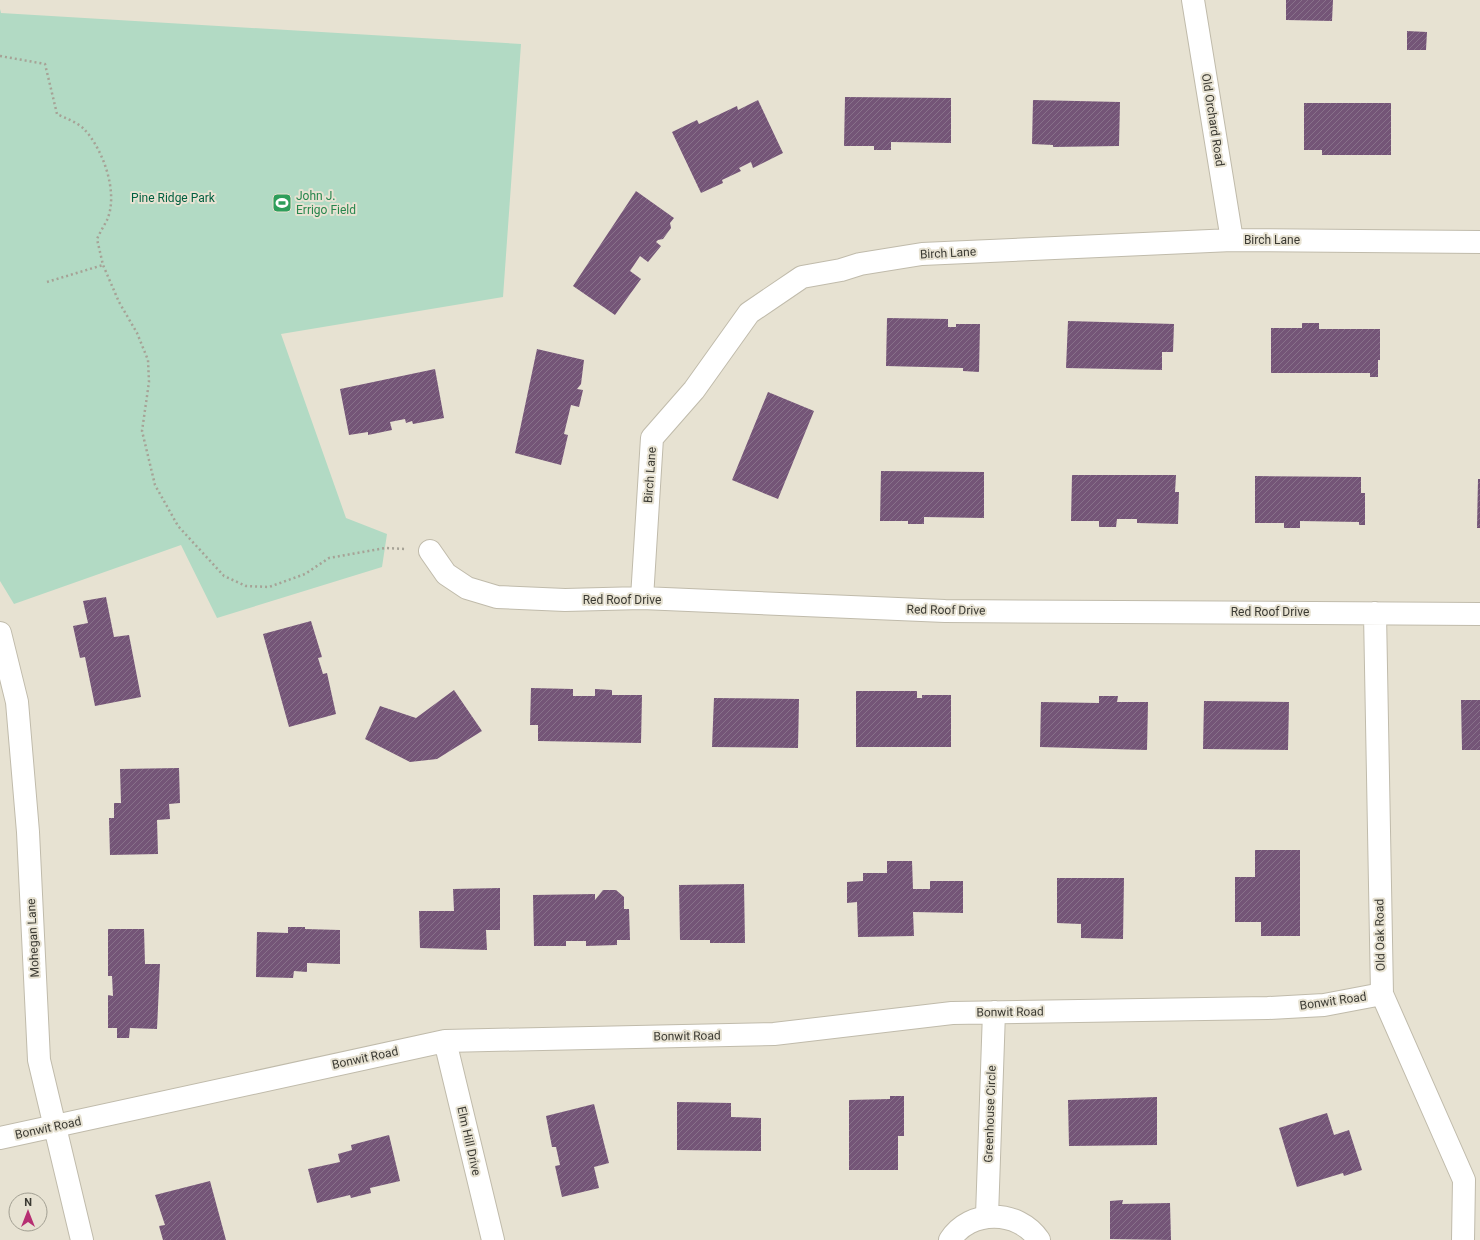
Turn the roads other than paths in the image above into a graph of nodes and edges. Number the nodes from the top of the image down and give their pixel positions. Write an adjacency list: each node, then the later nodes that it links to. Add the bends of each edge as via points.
1 (1193, 0): 2 (street, Old Orchard Road)
2 (1232, 240): 3 (street, Birch Lane); 5 (street, Birch Lane, via 922,254 802,277 749,313 694,390 652,438)
3 (1480, 242)
4 (430, 551): 5 (street, Red Roof Drive, via 446,574 467,588 498,597 565,600)
5 (642, 598): 6 (street, Red Roof Drive, via 944,611)
6 (1375, 613): 7 (street, Red Roof Drive); 9 (street, Old Oak Road)
7 (1480, 614)
8 (0, 633): 12 (street, Mohegan Lane, via 18,702 28,832 39,1060)
9 (1382, 994): 10 (street, Bonwit Road, via 1324,1005 1268,1008); 19 (street, Old Oak Road, via 1464,1180)
10 (994, 1012): 11 (street, Bonwit Road, via 952,1013 774,1034); 14 (street, Greenhouse Circle)
11 (446, 1041): 12 (street, Bonwit Road); 16 (street, Elm Hill Drive)
12 (56, 1127): 13 (street, Bonwit Road); 15 (street, Mohegan Lane)
13 (0, 1138)
14 (987, 1216): 17 (street, via 969,1222 954,1233); 18 (street, via 1005,1217 1021,1223 1035,1234)
15 (82, 1240)
16 (493, 1240)
17 (950, 1240)
18 (1038, 1240)
19 (1463, 1240)

